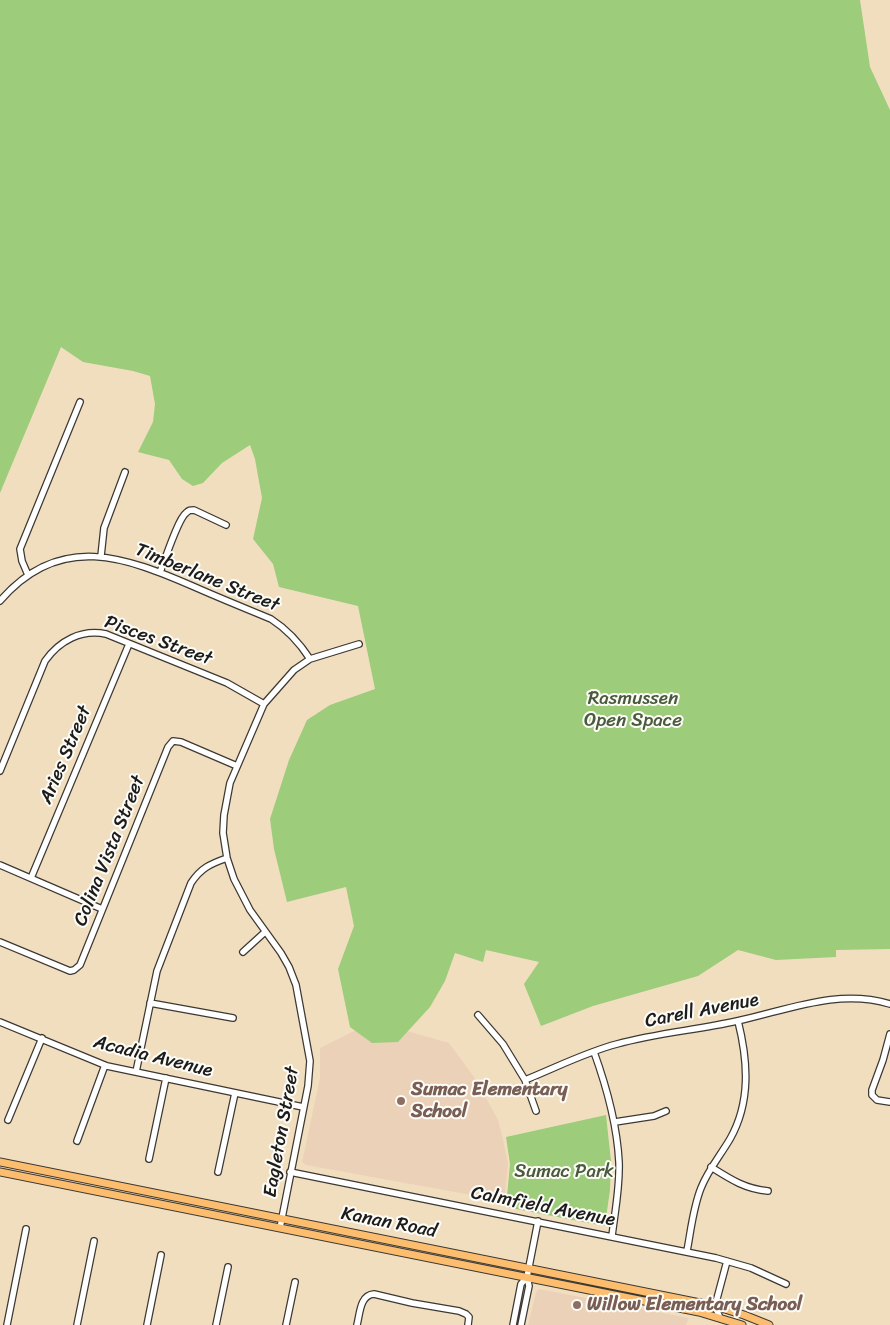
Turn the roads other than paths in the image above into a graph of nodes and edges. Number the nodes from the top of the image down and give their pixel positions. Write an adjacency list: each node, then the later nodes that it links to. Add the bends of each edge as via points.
1 (80, 402): 6 (street, via 20,549)
2 (125, 472): 4 (street, via 104,528)
3 (226, 525): 5 (street, via 194,510 184,514)
4 (101, 556): 5 (street, Timberlane Street); 6 (street, Timberlane Street, via 53,563)
5 (160, 572): 10 (street, Timberlane Street, via 271,619 298,640)
6 (28, 575): 7 (street, Timberlane Street)
7 (0, 601)
8 (128, 644): 11 (street, Pisces Street, via 227,684); 13 (street, Pisces Street, via 96,632 76,636 52,651); 16 (street, Aries Street)
9 (359, 644): 10 (street, Eagleton Street)
10 (310, 659): 11 (street, Eagleton Street, via 294,670)
11 (264, 704): 12 (street, Eagleton Street)
12 (237, 766): 14 (street, Eagleton Street, via 224,816); 17 (street, Colina Vista Street, via 173,741)
13 (0, 771)
14 (227, 858): 18 (street, Eagleton Street, via 234,879); 21 (street, via 198,872 191,883 157,971)
15 (0, 865): 16 (street)
16 (31, 878): 17 (street)
17 (102, 908): 19 (street, Colina Vista Street, via 80,964 74,970)
18 (265, 932): 20 (street); 36 (street, Eagleton Street, via 281,953 296,985 310,1061)
19 (0, 942)
20 (243, 952)
21 (150, 1002): 24 (street); 31 (street)
22 (890, 1004): 25 (street, Carell Avenue, via 868,999 824,1000)
23 (478, 1015): 33 (street, via 503,1044)
24 (233, 1018)
25 (738, 1021): 29 (street, Carell Avenue, via 655,1034); 44 (street, via 747,1072 745,1098 730,1139)
26 (0, 1022): 28 (street, Acadia Avenue)
27 (890, 1034): 35 (street, via 872,1094 877,1100)
28 (42, 1038): 30 (street, Acadia Avenue); 39 (street)
29 (594, 1052): 33 (street, Carell Avenue); 40 (street)
30 (105, 1065): 31 (street, Acadia Avenue); 41 (street)
31 (136, 1072): 32 (street, Acadia Avenue)
32 (166, 1078): 34 (street, Acadia Avenue); 42 (street)
33 (525, 1080): 37 (street)
34 (235, 1093): 36 (street, Acadia Avenue); 46 (street)
35 (890, 1102)
36 (303, 1107): 47 (street, Eagleton Street)
37 (536, 1110)
38 (666, 1111): 40 (street)
39 (8, 1120)
40 (615, 1122): 53 (street, via 619,1163)
41 (77, 1141)
42 (149, 1159)
43 (0, 1162): 49 (main road, Kanan Road)
44 (711, 1167): 48 (street, via 753,1190); 55 (street, via 696,1203)
45 (0, 1172): 51 (main road, Kanan Road)
46 (218, 1172)
47 (290, 1172): 49 (street, Eagleton Street); 50 (street, Calmfield Avenue)
48 (768, 1191)
49 (281, 1218): 51 (street, Eagleton Street); 59 (main road, Kanan Road)
50 (538, 1222): 53 (street, Calmfield Avenue); 59 (street)
51 (280, 1228): 60 (main road, Kanan Road)
52 (26, 1229): 65 (street)
53 (612, 1236): 55 (street, Calmfield Avenue)
54 (94, 1241): 66 (street)
55 (687, 1251): 57 (street, Calmfield Avenue)
56 (161, 1255): 67 (street)
57 (727, 1261): 62 (street, Calmfield Avenue, via 752,1268); 63 (street)
58 (228, 1267): 68 (street)
59 (529, 1268): 60 (street); 63 (main road, Kanan Road)
60 (526, 1278): 64 (main road, Kanan Road); 72 (street, via 521,1284); 73 (street, via 529,1286)
61 (295, 1282): 69 (street)
62 (786, 1284)
63 (715, 1306): 64 (street); 75 (main road, Kanan Road)
64 (720, 1318): 74 (main road, Kanan Road)
65 (7, 1325)
66 (76, 1325)
67 (147, 1325)
68 (216, 1325)
69 (286, 1325)
70 (357, 1325): 71 (street, via 362,1303 368,1294 459,1311 469,1317)
71 (468, 1325)
72 (513, 1325)
73 (521, 1325)
74 (742, 1325)
75 (769, 1325)

